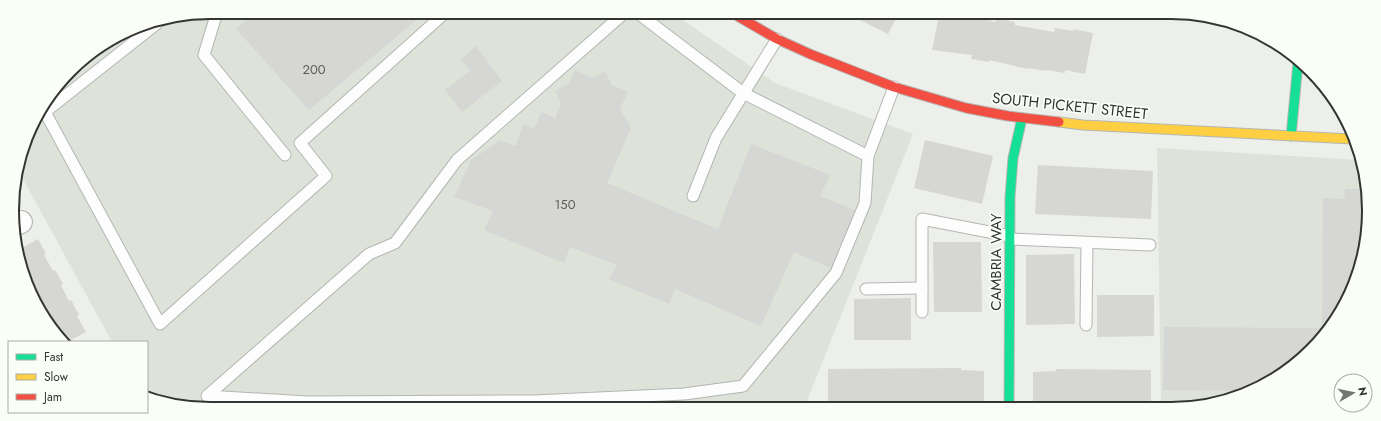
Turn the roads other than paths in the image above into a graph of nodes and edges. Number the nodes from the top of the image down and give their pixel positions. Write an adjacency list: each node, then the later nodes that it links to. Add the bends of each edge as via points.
1 (215, 19): 16 (lane, via 204,55)
2 (438, 19): 12 (lane, via 300,143 326,176 160,324)
3 (617, 19): 27 (lane, via 457,160 395,243 369,254 207,396)
4 (646, 19): 10 (lane)
5 (743, 19): 7 (main road, SOUTH PICKETT STREET)
6 (151, 29): 11 (lane)
7 (777, 39): 9 (main road, SOUTH PICKETT STREET); 10 (lane)
8 (1297, 67): 14 (main road)
9 (894, 87): 13 (main road, SOUTH PICKETT STREET, via 948,104); 17 (lane)
10 (743, 93): 17 (lane); 18 (lane, via 716,138)
11 (48, 110)
12 (46, 114)
13 (1022, 118): 14 (main road, SOUTH PICKETT STREET, via 1083,125); 19 (main road, CAMBRIA WAY, via 1013,158)
14 (1291, 136): 15 (main road, SOUTH PICKETT STREET)
15 (1348, 139)
16 (285, 155)
17 (868, 156): 26 (lane, via 865,203 836,272 743,386 684,394 534,401)
18 (693, 196)
19 (1010, 237): 20 (lane); 23 (lane, via 922,219); 28 (main road, CAMBRIA WAY)
20 (1087, 243): 21 (lane); 25 (lane)
21 (1150, 245)
22 (866, 288): 23 (lane)
23 (922, 288): 24 (lane)
24 (922, 312)
25 (1086, 324)
26 (307, 402)
27 (307, 402)
28 (1009, 402)

